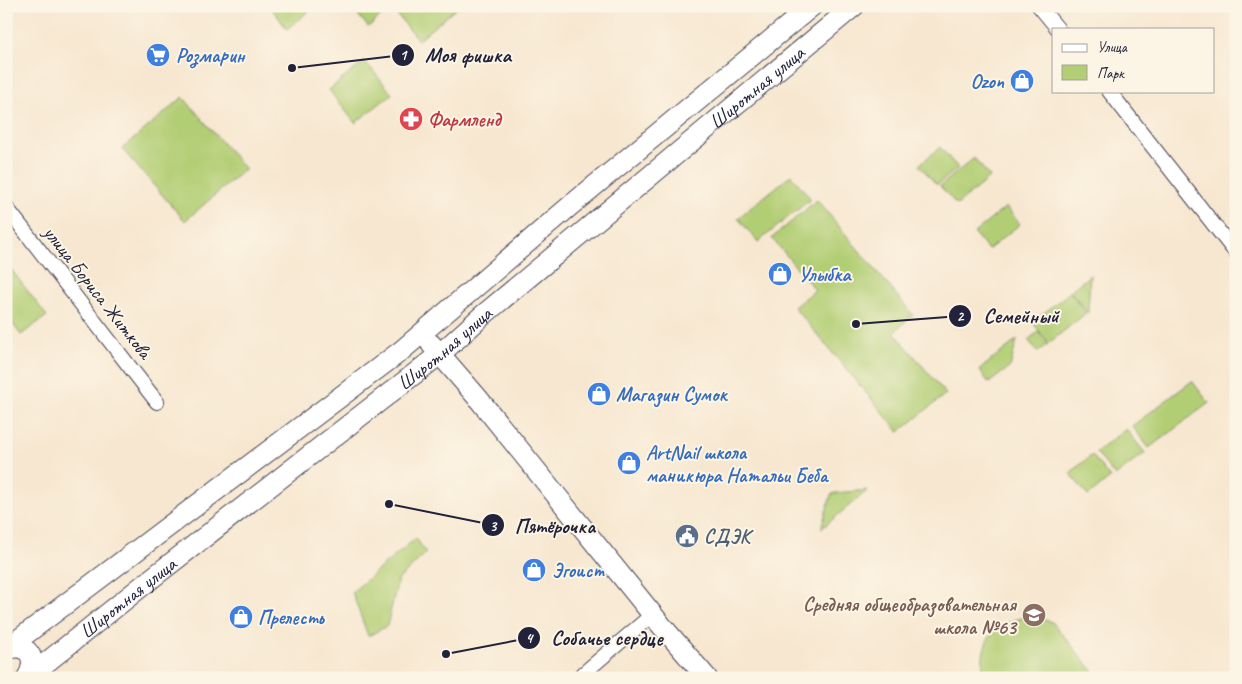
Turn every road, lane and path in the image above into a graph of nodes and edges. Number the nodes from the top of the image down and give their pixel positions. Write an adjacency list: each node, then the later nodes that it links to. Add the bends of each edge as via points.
1 (812, 6): 5 (main road, Широтная улица)
2 (854, 6): 6 (main road, Широтная улица)
3 (1039, 6): 4 (street)
4 (1057, 28)
5 (773, 39): 6 (main road, via 769,45 771,57 778,62); 7 (main road, Широтная улица)
6 (790, 60): 9 (main road, Широтная улица)
7 (722, 81): 9 (main road, via 730,78 741,84 744,91); 12 (main road, Широтная улица)
8 (1110, 92): 11 (street)
9 (740, 102): 13 (main road, Широтная улица)
10 (6, 207): 14 (street, улица Бориса Житкова)
11 (1236, 253)
12 (423, 333): 13 (main road); 15 (main road, Широтная улица)
13 (440, 354): 16 (main road); 17 (main road, Широтная улица)
14 (157, 402)
15 (56, 612): 17 (main road, via 52,620 53,630 68,640); 18 (main road, Широтная улица)
16 (653, 614): 20 (street); 21 (main road)
17 (78, 638): 19 (main road, Широтная улица)
18 (6, 649): 19 (main road, via 15,646 26,649 32,658 33,669)
19 (27, 678)
20 (578, 678)
21 (707, 678)

